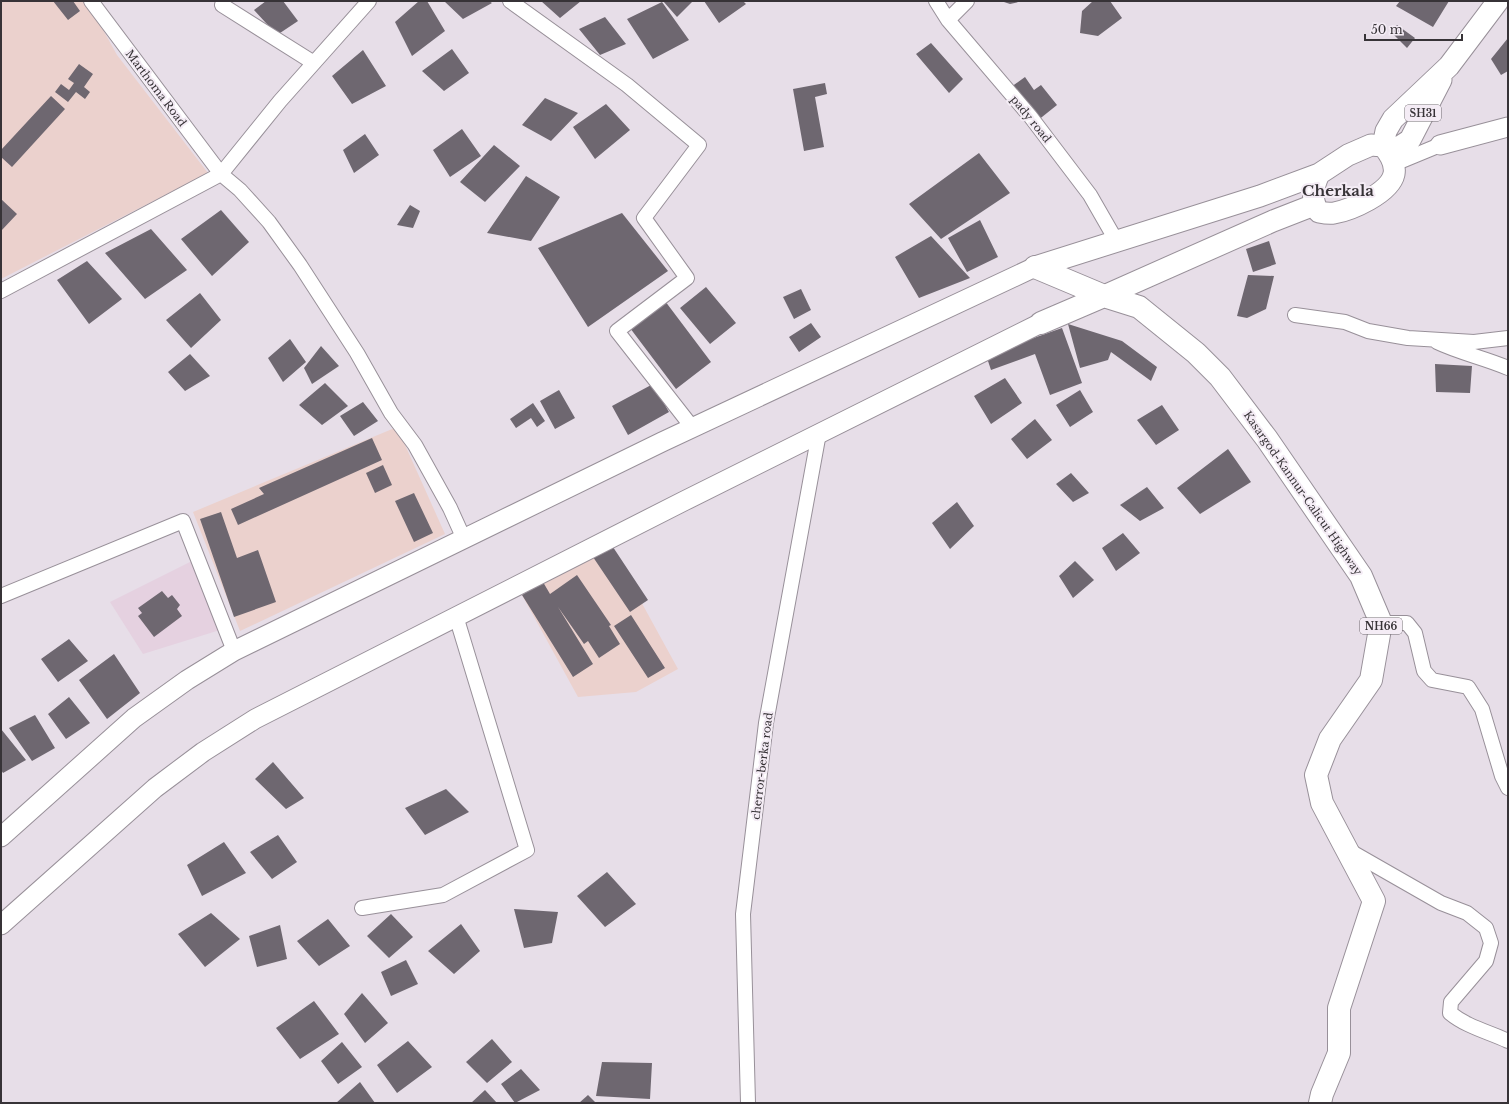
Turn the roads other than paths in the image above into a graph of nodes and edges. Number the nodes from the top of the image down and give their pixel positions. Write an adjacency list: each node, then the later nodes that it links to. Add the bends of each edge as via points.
1 (91, 1): 13 (street, Marthoma Road)
2 (369, 1): 9 (street)
3 (510, 1): 25 (street, via 627,85 698,145 644,218 687,278 617,331)
4 (936, 1): 8 (street, pady road)
5 (967, 1): 8 (street)
6 (1498, 1): 12 (main road, SH31, via 1448,66 1410,140)
7 (222, 5): 9 (street)
8 (948, 20): 16 (street, pady road, via 1039,128 1090,196)
9 (314, 63): 13 (street)
10 (1508, 127): 11 (street)
11 (1440, 145): 12 (street)
12 (1389, 155): 14 (main road, SH31, via 1371,145 1348,155); 15 (main road, via 1394,175 1371,199 1329,214 1319,212)
13 (220, 174): 18 (street); 27 (street, Marthoma Road, via 240,190 269,222 300,265 357,353 391,413 415,445)
14 (1319, 174): 15 (main road, via 1314,186); 16 (main road, via 1260,196)
15 (1314, 205): 19 (main road)
16 (1117, 242): 17 (main road)
17 (1035, 267): 19 (highway, Kasargod-Kannur-Calicut Highway / NH66); 25 (street)
18 (1, 291)
19 (1104, 296): 21 (highway); 30 (highway, Kasargod-Kannur-Calicut Highway / NH66, via 1139,307 1196,353 1220,377 1267,439 1361,576)
20 (1295, 315): 23 (street, via 1345,322 1368,331)
21 (1041, 323): 26 (street)
22 (1508, 338): 23 (street, via 1474,342)
23 (1430, 339): 24 (street, via 1455,351)
24 (1508, 368)
25 (692, 427): 27 (street)
26 (819, 433): 29 (street); 38 (street, cherror-berka road, via 766,723 743,914)
27 (464, 539): 31 (street)
28 (1, 596): 31 (street, via 183,521)
29 (456, 616): 35 (street, via 526,850 443,895); 36 (street, via 255,719 203,752 155,788)
30 (1381, 623): 32 (street, via 1407,623 1415,633 1424,671 1432,680 1468,687 1482,708); 34 (highway, NH66, via 1371,680 1330,738 1316,775 1322,803)
31 (234, 651): 33 (street, via 187,680 134,718)
32 (1508, 788)
33 (1, 837)
34 (1346, 849): 37 (street, via 1441,903 1467,912 1486,928 1491,943 1486,961 1451,1002 1450,1013 1462,1023); 39 (highway, NH66, via 1374,901 1339,1008 1339,1053)
35 (362, 908)
36 (1, 925)
37 (1508, 1041)
38 (748, 1103)
39 (1320, 1103)

